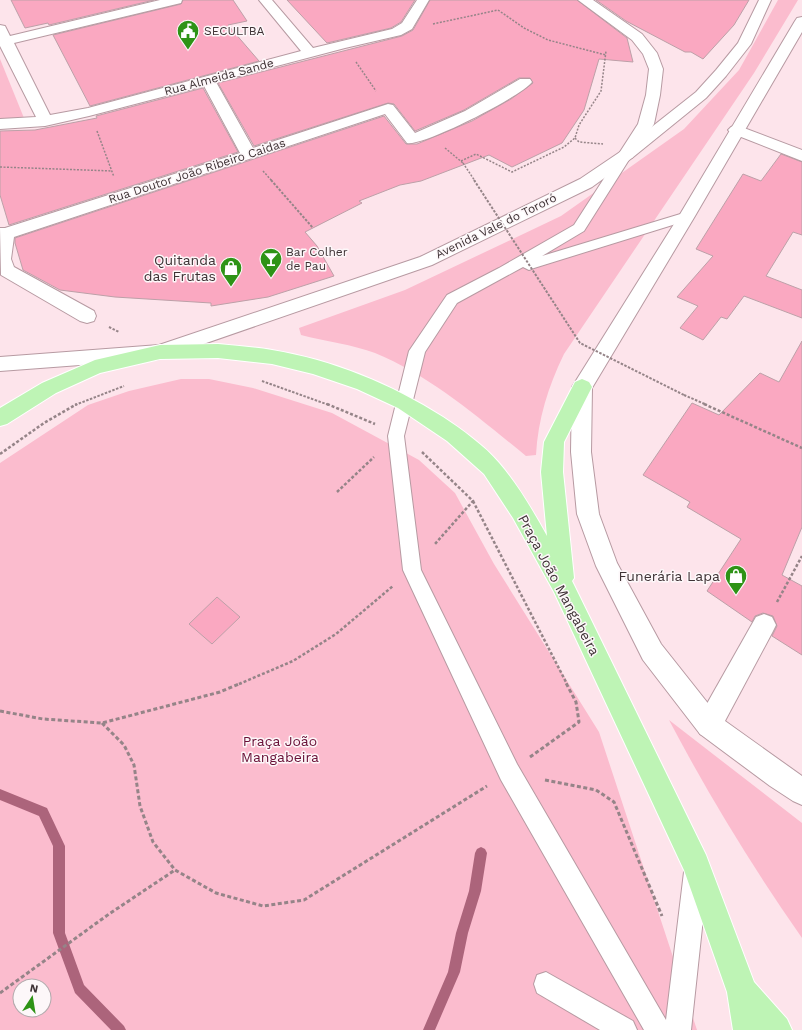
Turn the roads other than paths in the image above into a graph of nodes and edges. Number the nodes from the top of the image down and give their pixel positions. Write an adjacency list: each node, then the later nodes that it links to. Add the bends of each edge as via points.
1 (176, 0): 7 (street)
2 (265, 0): 8 (street)
3 (423, 0): 8 (street, Rua Almeida Sande, via 407,26 396,32)
4 (584, 0): 15 (street, via 636,36 650,53 656,69 646,124)
5 (765, 0): 15 (street, Avenida Vale do Tororó, via 744,44 721,73 701,95)
6 (802, 21): 13 (street)
7 (2, 37): 11 (street)
8 (310, 53): 9 (street, Rua Almeida Sande)
9 (207, 80): 11 (street, Rua Almeida Sande, via 89,112); 14 (street)
10 (525, 82): 14 (street, Rua Doutor João Ribeiro Caidas, via 497,99 412,140 388,108)
11 (45, 121): 12 (street, Rua Almeida Sande)
12 (0, 124)
13 (736, 130): 16 (street); 17 (street)
14 (249, 155): 18 (street, Rua Doutor João Ribeiro Caidas)
15 (626, 155): 19 (lane, via 578,228); 22 (street, Avenida Vale do Tororó, via 586,183 426,260)
16 (802, 156)
17 (687, 216): 19 (lane); 24 (street)
18 (3, 234): 20 (street, via 2,259)
19 (504, 272): 25 (lane, via 452,299 417,350)
20 (5, 273): 21 (street)
21 (87, 316)
22 (160, 352): 23 (street, Avenida Vale do Tororó); 25 (main road, Praça João Mangabeira, via 218,351 272,357 316,367 364,384); 26 (main road, Praça João Mangabeira, via 95,367 49,388)
23 (0, 364)
24 (582, 387): 27 (main road, via 554,442 552,472); 29 (street, via 581,452 588,514 605,558 652,652)
25 (405, 403): 27 (main road, Praça João Mangabeira, via 454,435 491,468 521,511); 35 (lane, via 396,436 412,570 509,772)
26 (0, 418)
27 (562, 585): 31 (main road, Praça João Mangabeira)
28 (764, 625): 29 (street)
29 (709, 725): 30 (street)
30 (802, 792)
31 (696, 865): 33 (main road, Praça João Mangabeira); 36 (lane)
32 (546, 984): 34 (lane)
33 (742, 992): 37 (main road, Praça João Mangabeira); 38 (main road)
34 (624, 1030)
35 (658, 1030)
36 (678, 1030)
37 (749, 1030)
38 (776, 1030)

